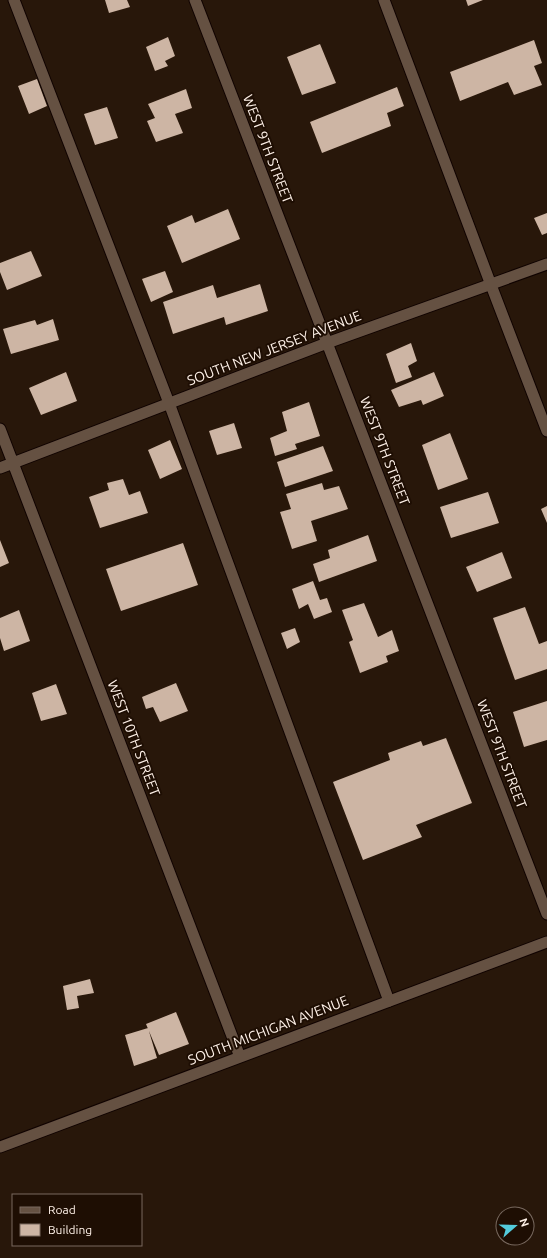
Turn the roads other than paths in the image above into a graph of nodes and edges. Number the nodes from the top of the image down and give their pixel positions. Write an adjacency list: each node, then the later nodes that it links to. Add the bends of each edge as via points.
1 (14, 0): 7 (street)
2 (194, 0): 6 (street, WEST 9TH STREET)
3 (384, 0): 5 (street)
4 (547, 264): 5 (street, SOUTH NEW JERSEY AVENUE)
5 (490, 284): 6 (street, SOUTH NEW JERSEY AVENUE); 9 (street)
6 (327, 342): 7 (street, SOUTH NEW JERSEY AVENUE); 12 (street, WEST 9TH STREET)
7 (169, 403): 10 (street, SOUTH NEW JERSEY AVENUE); 14 (street)
8 (0, 429): 10 (street, WEST 10TH STREET)
9 (547, 431)
10 (13, 463): 11 (street, SOUTH NEW JERSEY AVENUE); 15 (street, WEST 10TH STREET)
11 (0, 468)
12 (547, 914)
13 (547, 942): 14 (street, SOUTH MICHIGAN AVENUE)
14 (389, 1001): 15 (street, SOUTH MICHIGAN AVENUE)
15 (240, 1057): 16 (street, SOUTH MICHIGAN AVENUE)
16 (0, 1147)

